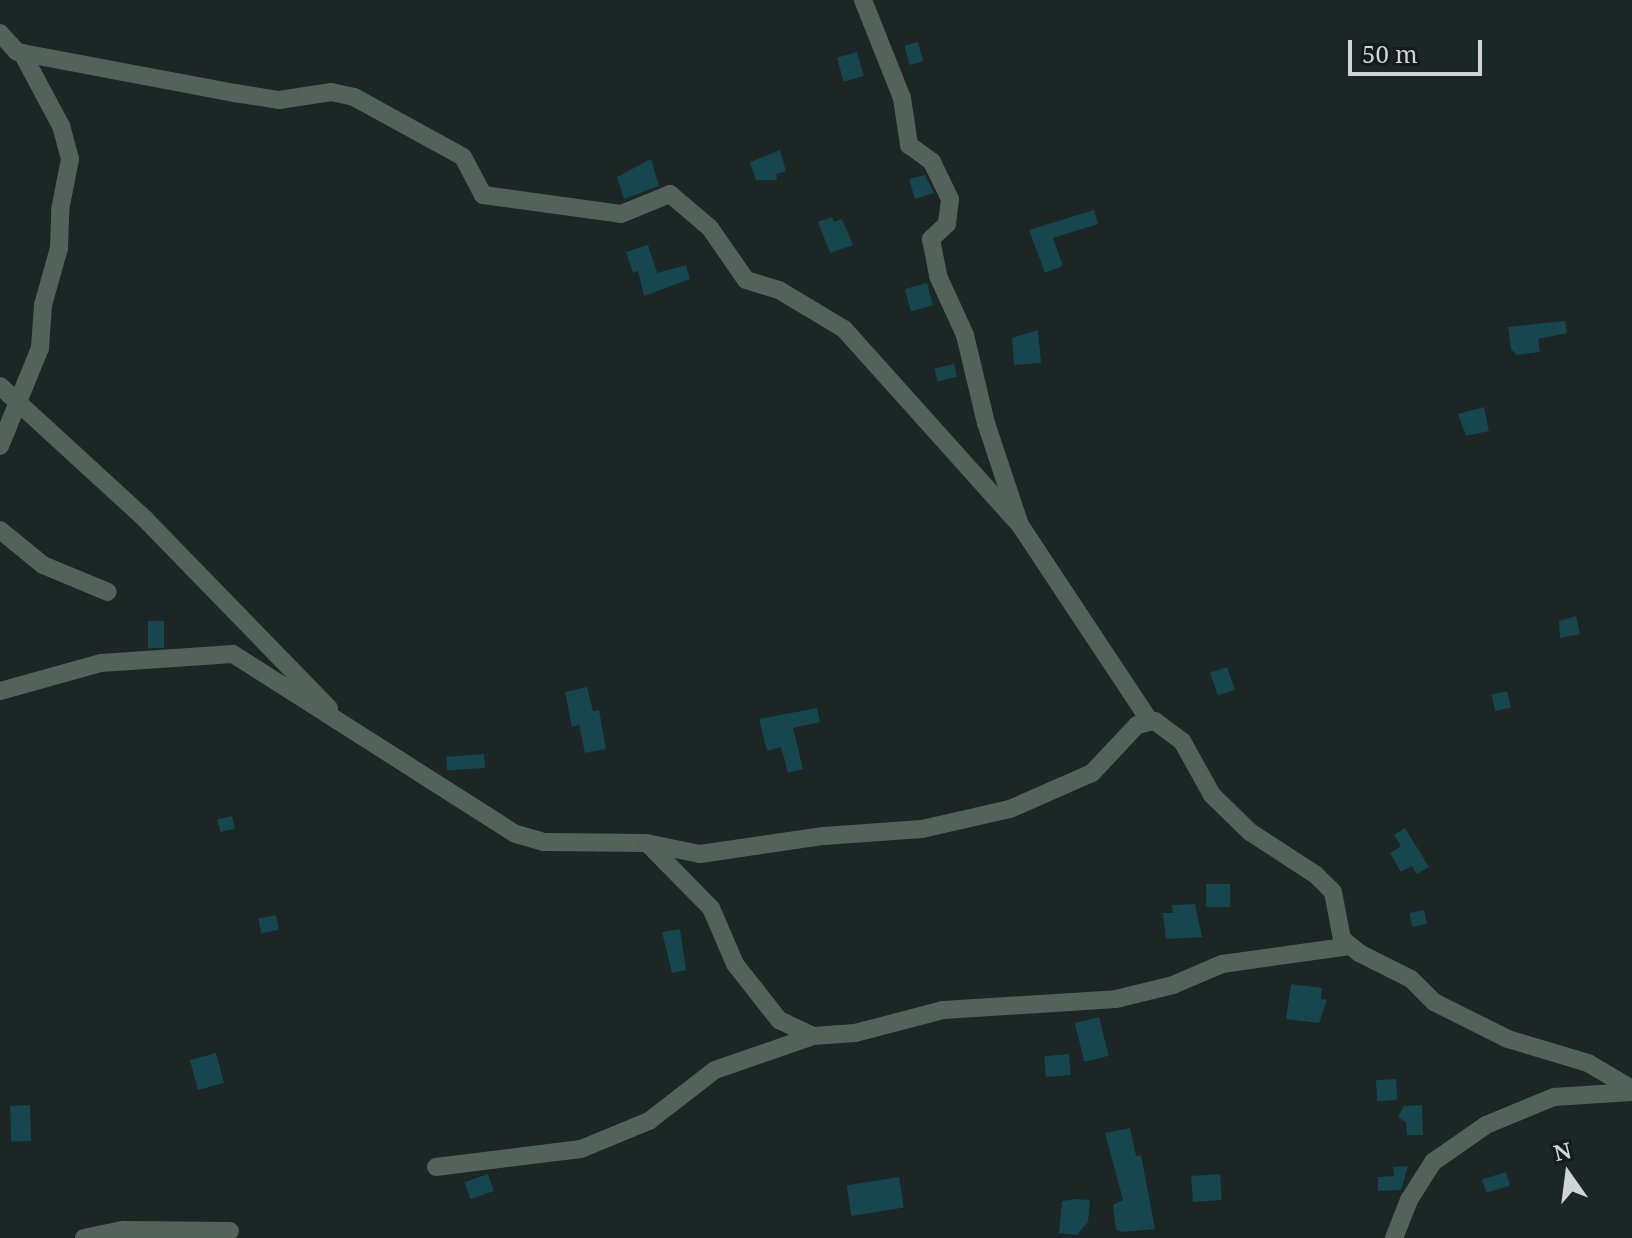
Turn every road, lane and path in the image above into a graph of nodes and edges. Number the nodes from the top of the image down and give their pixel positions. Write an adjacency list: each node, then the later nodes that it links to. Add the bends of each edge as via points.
1 (863, 0): 7 (street, via 902,98 909,145 932,162 950,199 947,224 931,239 938,276 965,335 986,423)
2 (0, 33): 3 (street)
3 (22, 53): 5 (street, via 61,126 70,159 40,348); 7 (street, via 279,100 331,92 354,97 463,157 483,195 621,214 670,194 710,228 746,280 779,290 844,329 946,436)
4 (0, 386): 5 (street)
5 (17, 405): 6 (street); 11 (street, via 145,519)
6 (0, 446)
7 (1020, 525): 12 (street)
8 (0, 530): 9 (street, via 43,565)
9 (108, 592)
10 (0, 691): 11 (street, via 101,663 233,654)
11 (336, 716): 13 (street, via 516,834 544,842)
12 (1149, 720): 13 (street, via 1075,783 1010,809 949,824 721,853); 14 (street, via 1182,741 1212,795 1250,832 1333,892 1342,939)
13 (646, 843): 15 (street, via 711,908 735,964 779,1020)
14 (1350, 946): 15 (street, via 1222,964 1173,985 1116,999 943,1010 855,1033); 16 (street, via 1411,979 1434,1002 1508,1039 1588,1063)
15 (813, 1036): 17 (street, via 715,1070 649,1121 581,1149)
16 (1632, 1090): 20 (street, via 1554,1097 1486,1125 1433,1162 1409,1200)
17 (436, 1167)
18 (230, 1231): 19 (street, via 123,1230)
19 (84, 1238)
20 (1394, 1238)

